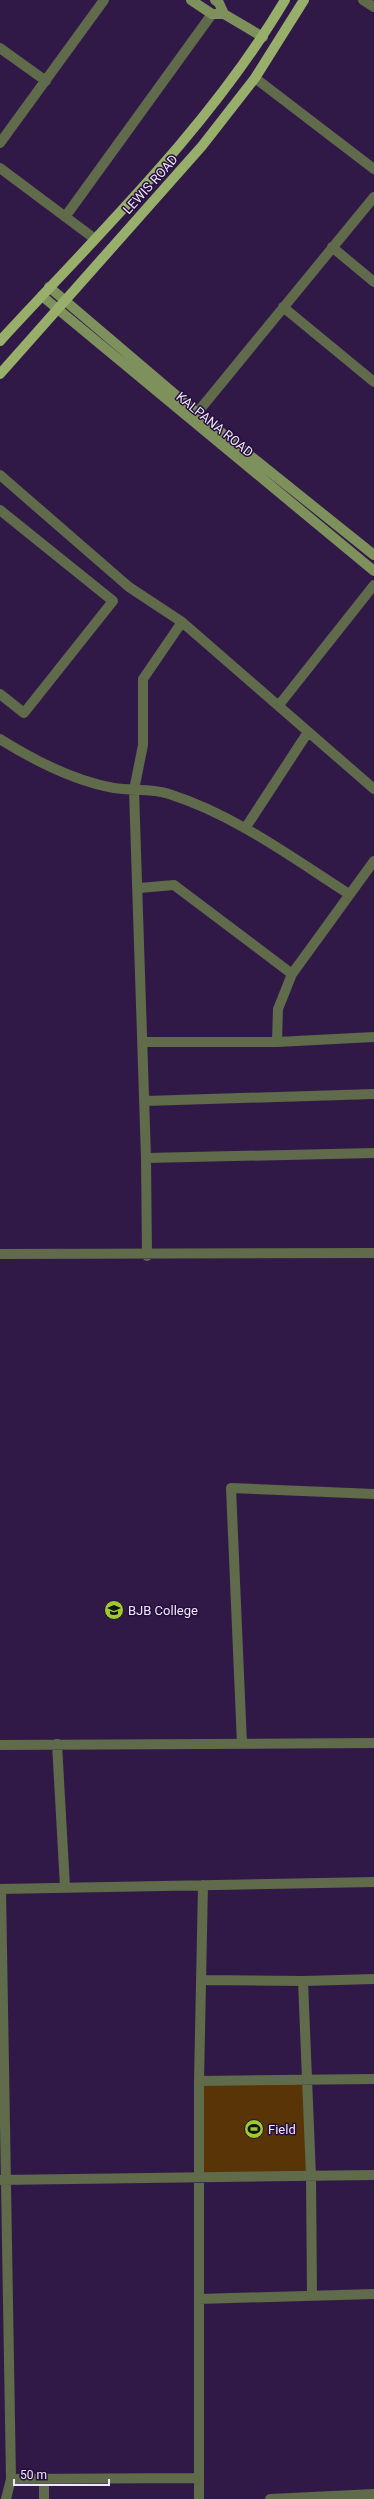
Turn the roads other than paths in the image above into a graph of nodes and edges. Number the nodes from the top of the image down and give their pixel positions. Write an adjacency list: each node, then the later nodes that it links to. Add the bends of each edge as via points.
1 (104, 0): 13 (street)
2 (191, 0): 8 (street)
3 (215, 0): 9 (street)
4 (285, 0): 10 (main road, LEWIS ROAD)
5 (304, 0): 12 (main road, LEWIS ROAD)
6 (364, 0): 7 (street)
7 (374, 7)
8 (212, 14): 9 (street); 18 (street)
9 (224, 14): 10 (street)
10 (263, 38): 19 (main road, LEWIS ROAD, via 201,122)
11 (0, 48): 13 (street)
12 (256, 78): 16 (street); 24 (main road, LEWIS ROAD, via 202,146)
13 (46, 81): 14 (street)
14 (0, 143)
15 (0, 168): 18 (street)
16 (374, 169)
17 (374, 197): 20 (street)
18 (65, 216): 19 (street)
19 (95, 239): 22 (main road, LEWIS ROAD)
20 (332, 248): 21 (street); 25 (street)
21 (374, 282)
22 (49, 287): 23 (main road, LEWIS ROAD); 24 (street, KALPANA ROAD)
23 (42, 296): 26 (street, KALPANA ROAD); 27 (main road, LEWIS ROAD)
24 (65, 300): 26 (main road, LEWIS ROAD); 30 (street, KALPANA ROAD)
25 (283, 306): 29 (street); 30 (street)
26 (58, 309): 28 (main road, LEWIS ROAD); 34 (street, KALPANA ROAD)
27 (0, 341)
28 (0, 374)
29 (374, 382)
30 (197, 413): 33 (street, KALPANA ROAD)
31 (0, 475): 36 (street, via 129,587)
32 (0, 510): 37 (street, via 113,601 24,713)
33 (374, 555)
34 (374, 571)
35 (374, 585): 38 (street)
36 (182, 622): 38 (street); 42 (street, via 143,679 143,745)
37 (0, 694)
38 (279, 705): 39 (street)
39 (308, 732): 41 (street); 43 (street)
40 (0, 739): 42 (street, via 31,758 71,775 114,788)
41 (374, 789)
42 (134, 790): 43 (street, via 168,793); 45 (street)
43 (246, 827): 46 (street)
44 (374, 861): 46 (street)
45 (138, 888): 47 (street, via 174,885); 49 (street)
46 (349, 894): 47 (street)
47 (292, 974): 50 (street, via 278,1009)
48 (374, 1037): 50 (street)
49 (143, 1042): 50 (street); 52 (street)
50 (277, 1042)
51 (374, 1094): 52 (street)
52 (145, 1101): 54 (street)
53 (374, 1153): 54 (street)
54 (146, 1158): 57 (street)
55 (374, 1253): 57 (street)
56 (0, 1254): 57 (street)
57 (147, 1256)
58 (374, 1494): 62 (street, via 231,1488)
59 (374, 1743): 62 (street)
60 (0, 1744): 61 (street)
61 (57, 1744): 62 (street); 65 (street)
62 (242, 1744)
63 (374, 1882): 64 (street)
64 (202, 1885): 65 (street); 68 (street)
65 (65, 1887): 66 (street)
66 (0, 1889): 76 (street)
67 (374, 1979): 69 (street)
68 (201, 1980): 69 (street); 71 (street)
69 (302, 1981): 72 (street)
70 (374, 2079): 72 (street)
71 (199, 2081): 72 (street); 75 (street)
72 (308, 2082): 74 (street)
73 (374, 2175): 74 (street)
74 (311, 2176): 75 (street); 78 (street)
75 (198, 2177): 76 (street); 79 (street)
76 (3, 2180): 81 (street)
77 (374, 2294): 78 (street)
78 (312, 2295): 79 (street)
79 (199, 2299): 80 (street)
80 (199, 2478): 82 (street); 86 (street)
81 (11, 2479): 82 (street); 84 (street)
82 (44, 2479): 85 (street)
83 (374, 2494): 87 (street)
84 (6, 2499)
85 (44, 2499)
86 (199, 2499)
87 (270, 2499)

